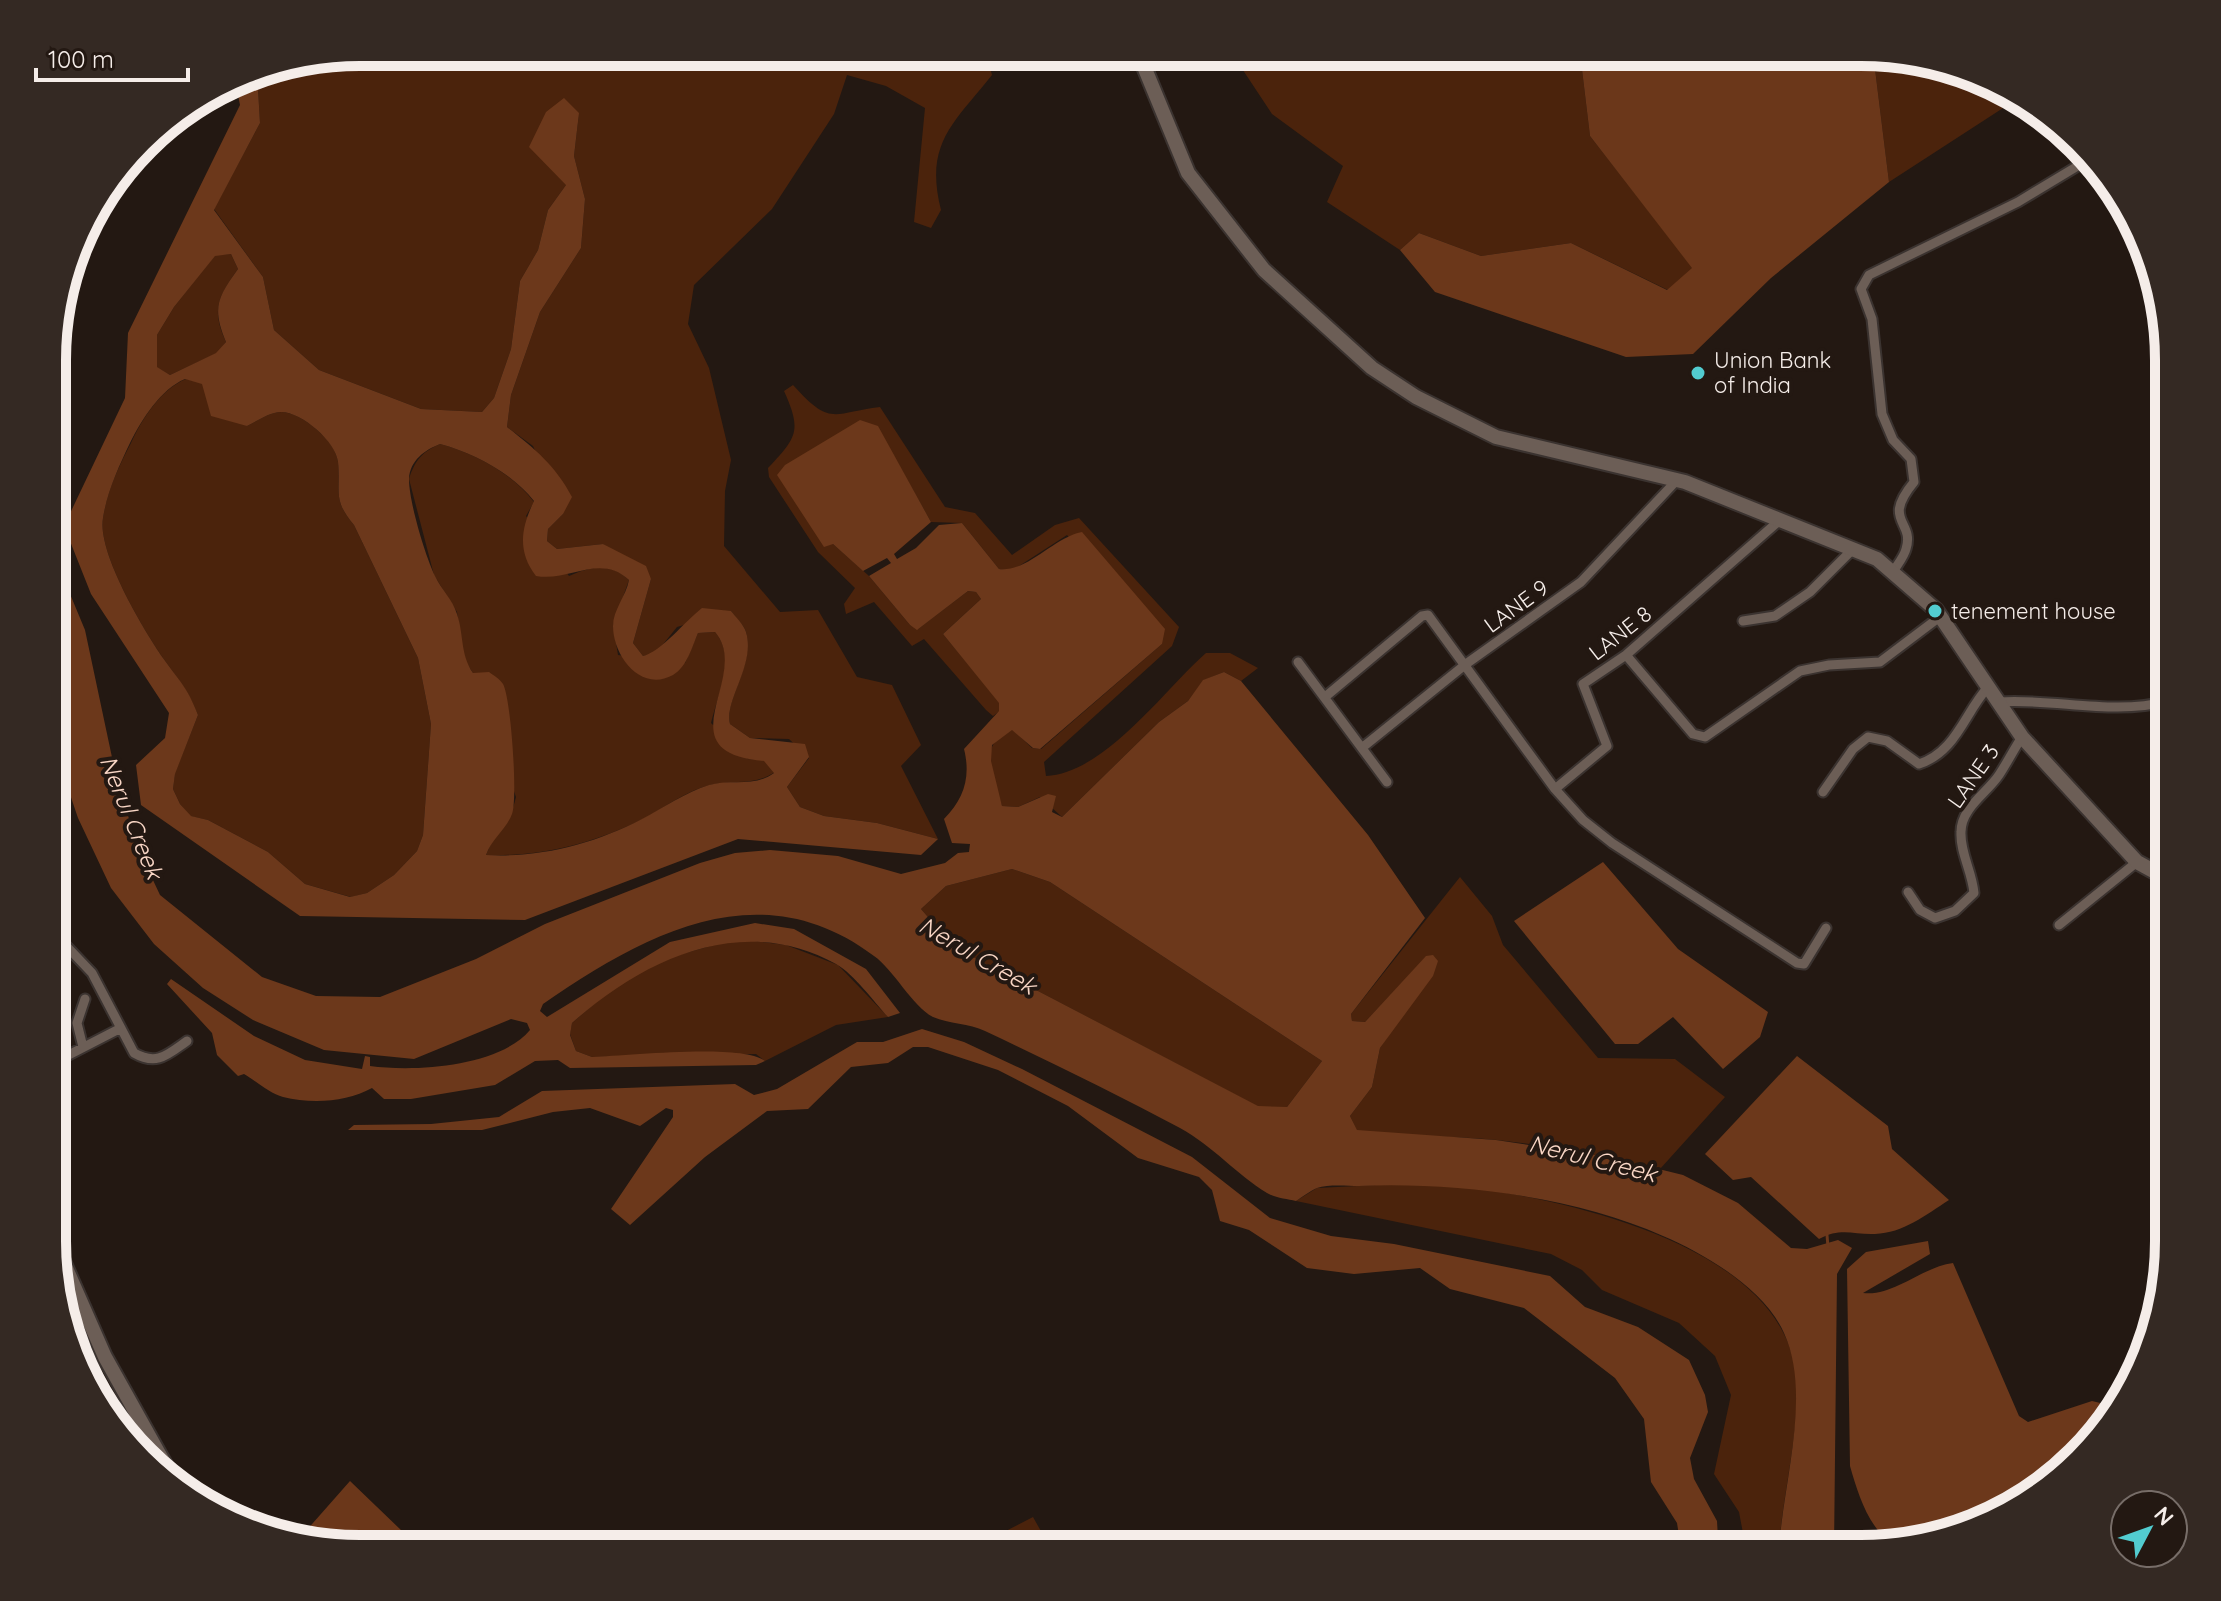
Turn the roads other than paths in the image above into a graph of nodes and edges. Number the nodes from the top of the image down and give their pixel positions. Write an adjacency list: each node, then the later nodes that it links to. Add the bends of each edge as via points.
1 (1144, 66): 3 (main road, via 1188,173 1264,270 1372,368 1496,437)
2 (2080, 164): 6 (street, via 2018,202 1869,275 1861,289 1872,319 1882,414 1893,440 1911,459 1914,482 1901,498 1897,516 1907,548)
3 (1677, 480): 4 (main road); 11 (street, LANE 9, via 1581,582)
4 (1780, 520): 5 (main road); 9 (street, LANE 8)
5 (1853, 549): 6 (main road); 8 (street, via 1810,592 1775,616)
6 (1893, 572): 7 (main road)
7 (1941, 616): 9 (street, via 1880,662 1800,671 1705,737 1693,734); 12 (main road)
8 (1743, 621)
9 (1626, 655): 19 (street, LANE 8, via 1583,684 1605,749)
10 (1298, 662): 13 (street)
11 (1466, 664): 13 (street, via 1425,615); 17 (street, LANE 9); 19 (street)
12 (1988, 687): 14 (main road); 20 (street, via 1948,747 1932,759 1919,764 1887,741 1868,737 1853,749)
13 (1325, 697): 17 (street)
14 (1999, 702): 15 (street, via 2100,708); 16 (main road)
15 (2155, 702)
16 (2022, 737): 21 (main road); 23 (street, LANE 3, via 1960,827 1974,893 1955,911 1935,918 1920,910)
17 (1363, 747): 18 (street)
18 (1387, 782)
19 (1555, 789): 25 (street, via 1612,843 1797,963 1804,964)
20 (1823, 792)
21 (2137, 862): 22 (main road); 24 (street)
22 (2155, 872)
23 (1908, 892)
24 (2059, 925)
25 (1826, 928)
26 (66, 946): 28 (street, via 92,973)
27 (85, 999): 30 (street, via 77,1023)
28 (121, 1028): 29 (street, via 134,1053 146,1060 161,1060); 30 (street)
29 (187, 1041)
30 (83, 1047): 31 (street)
31 (66, 1056)
32 (68, 1273): 33 (main road, via 105,1357)
33 (161, 1457)

